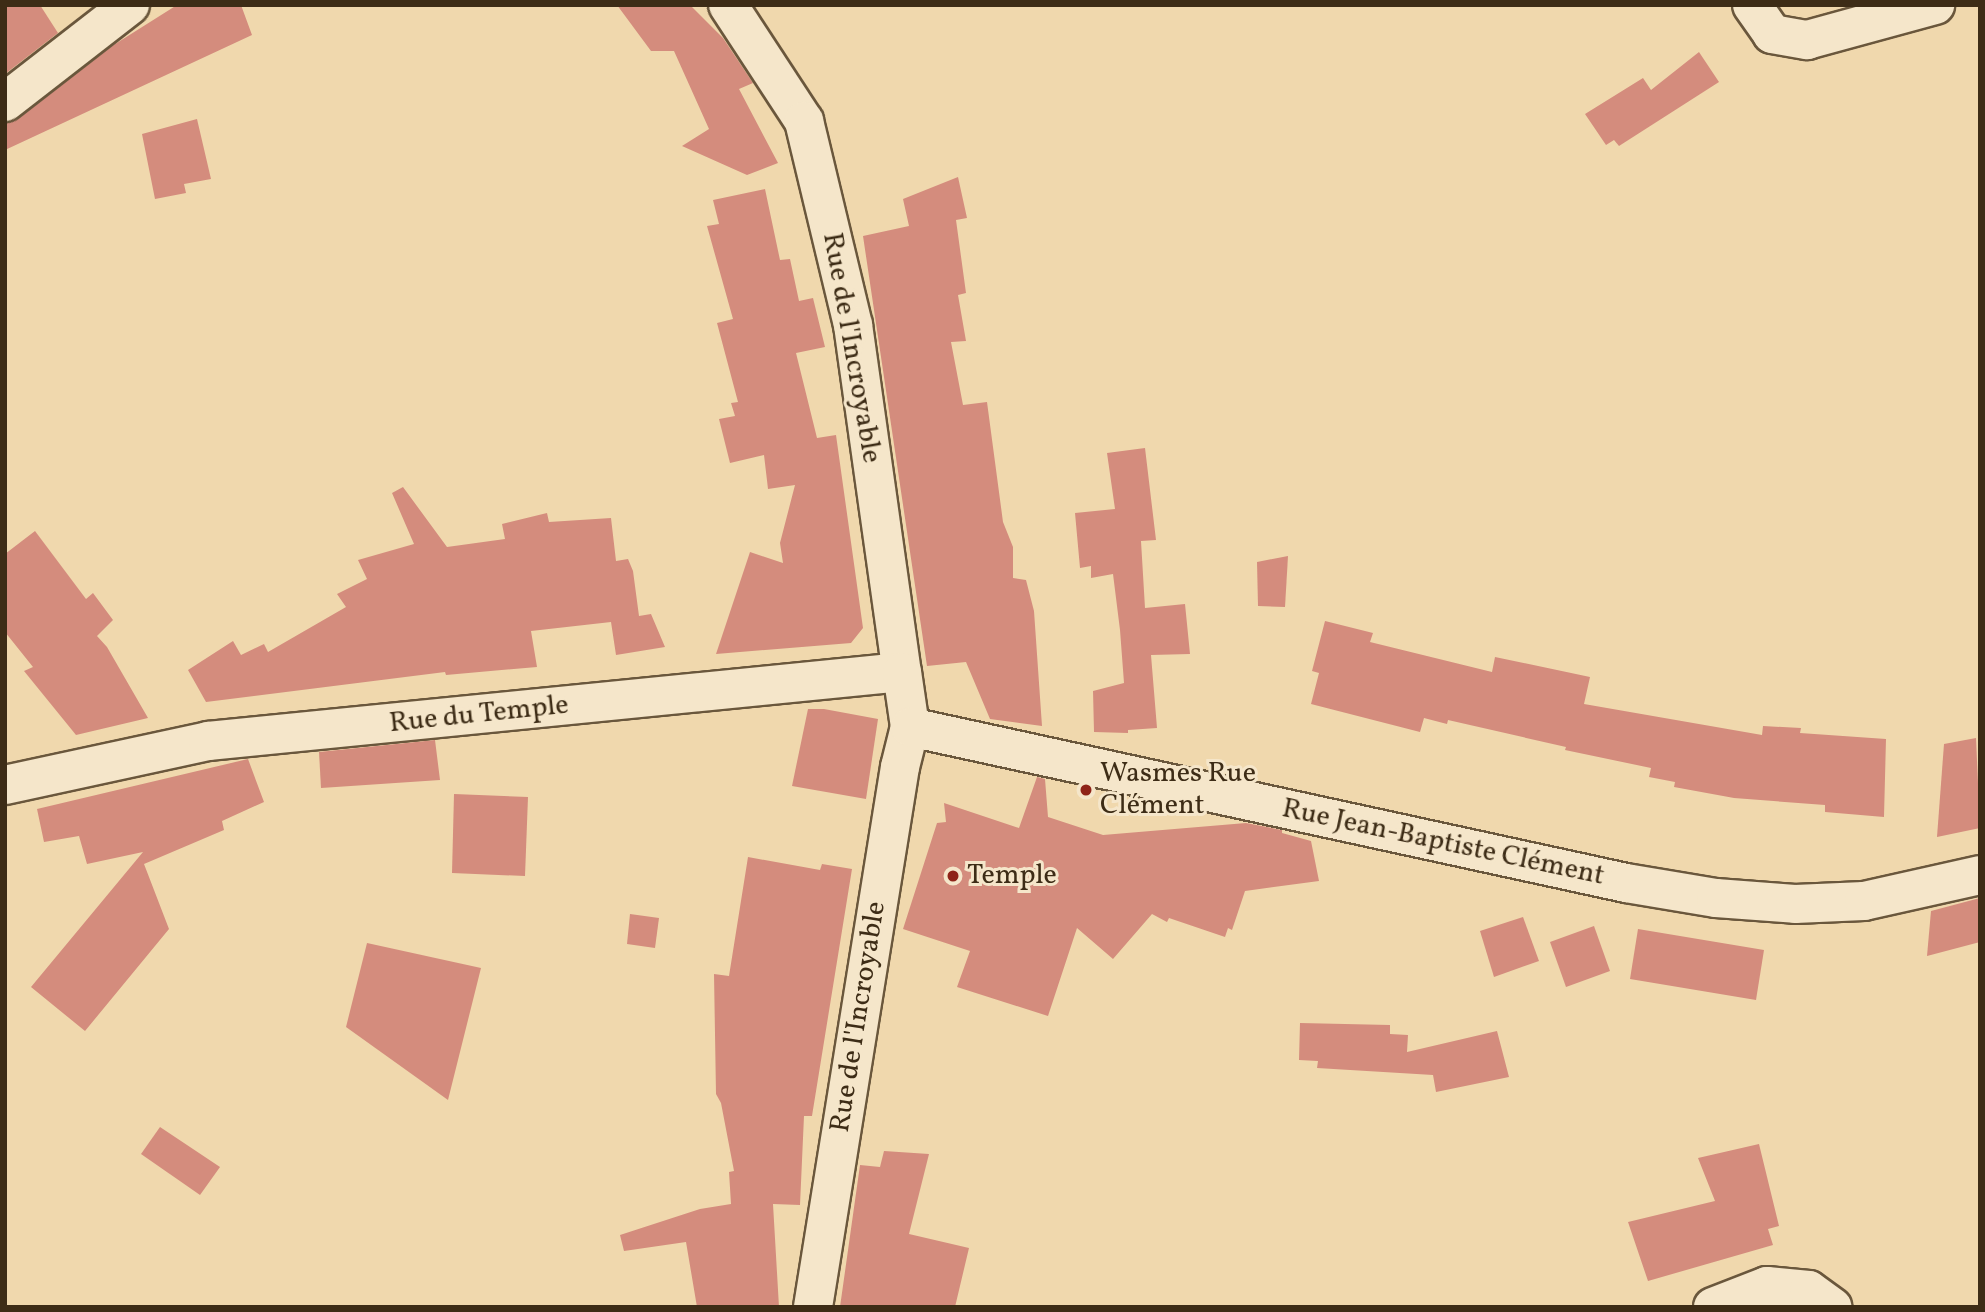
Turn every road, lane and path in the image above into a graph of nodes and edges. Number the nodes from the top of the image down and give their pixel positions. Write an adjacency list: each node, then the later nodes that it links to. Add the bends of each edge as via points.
1 (130, 5): 5 (street)
2 (728, 5): 6 (street, Rue de l'Incroyable, via 804,121 853,325)
3 (1752, 5): 4 (street, via 1772,34 1807,40)
4 (1935, 5)
5 (5, 102)
6 (902, 672): 7 (street); 8 (street, Rue du Temple, via 208,741)
7 (910, 727): 9 (street, Rue Jean-Baptiste Clément, via 1626,883 1716,898 1795,904 1864,901); 10 (street, Rue de l'Incroyable)
8 (5, 785)
9 (1980, 875)
10 (813, 1307)
11 (1713, 1307): 12 (street, via 1767,1286 1810,1290)
12 (1832, 1307)

